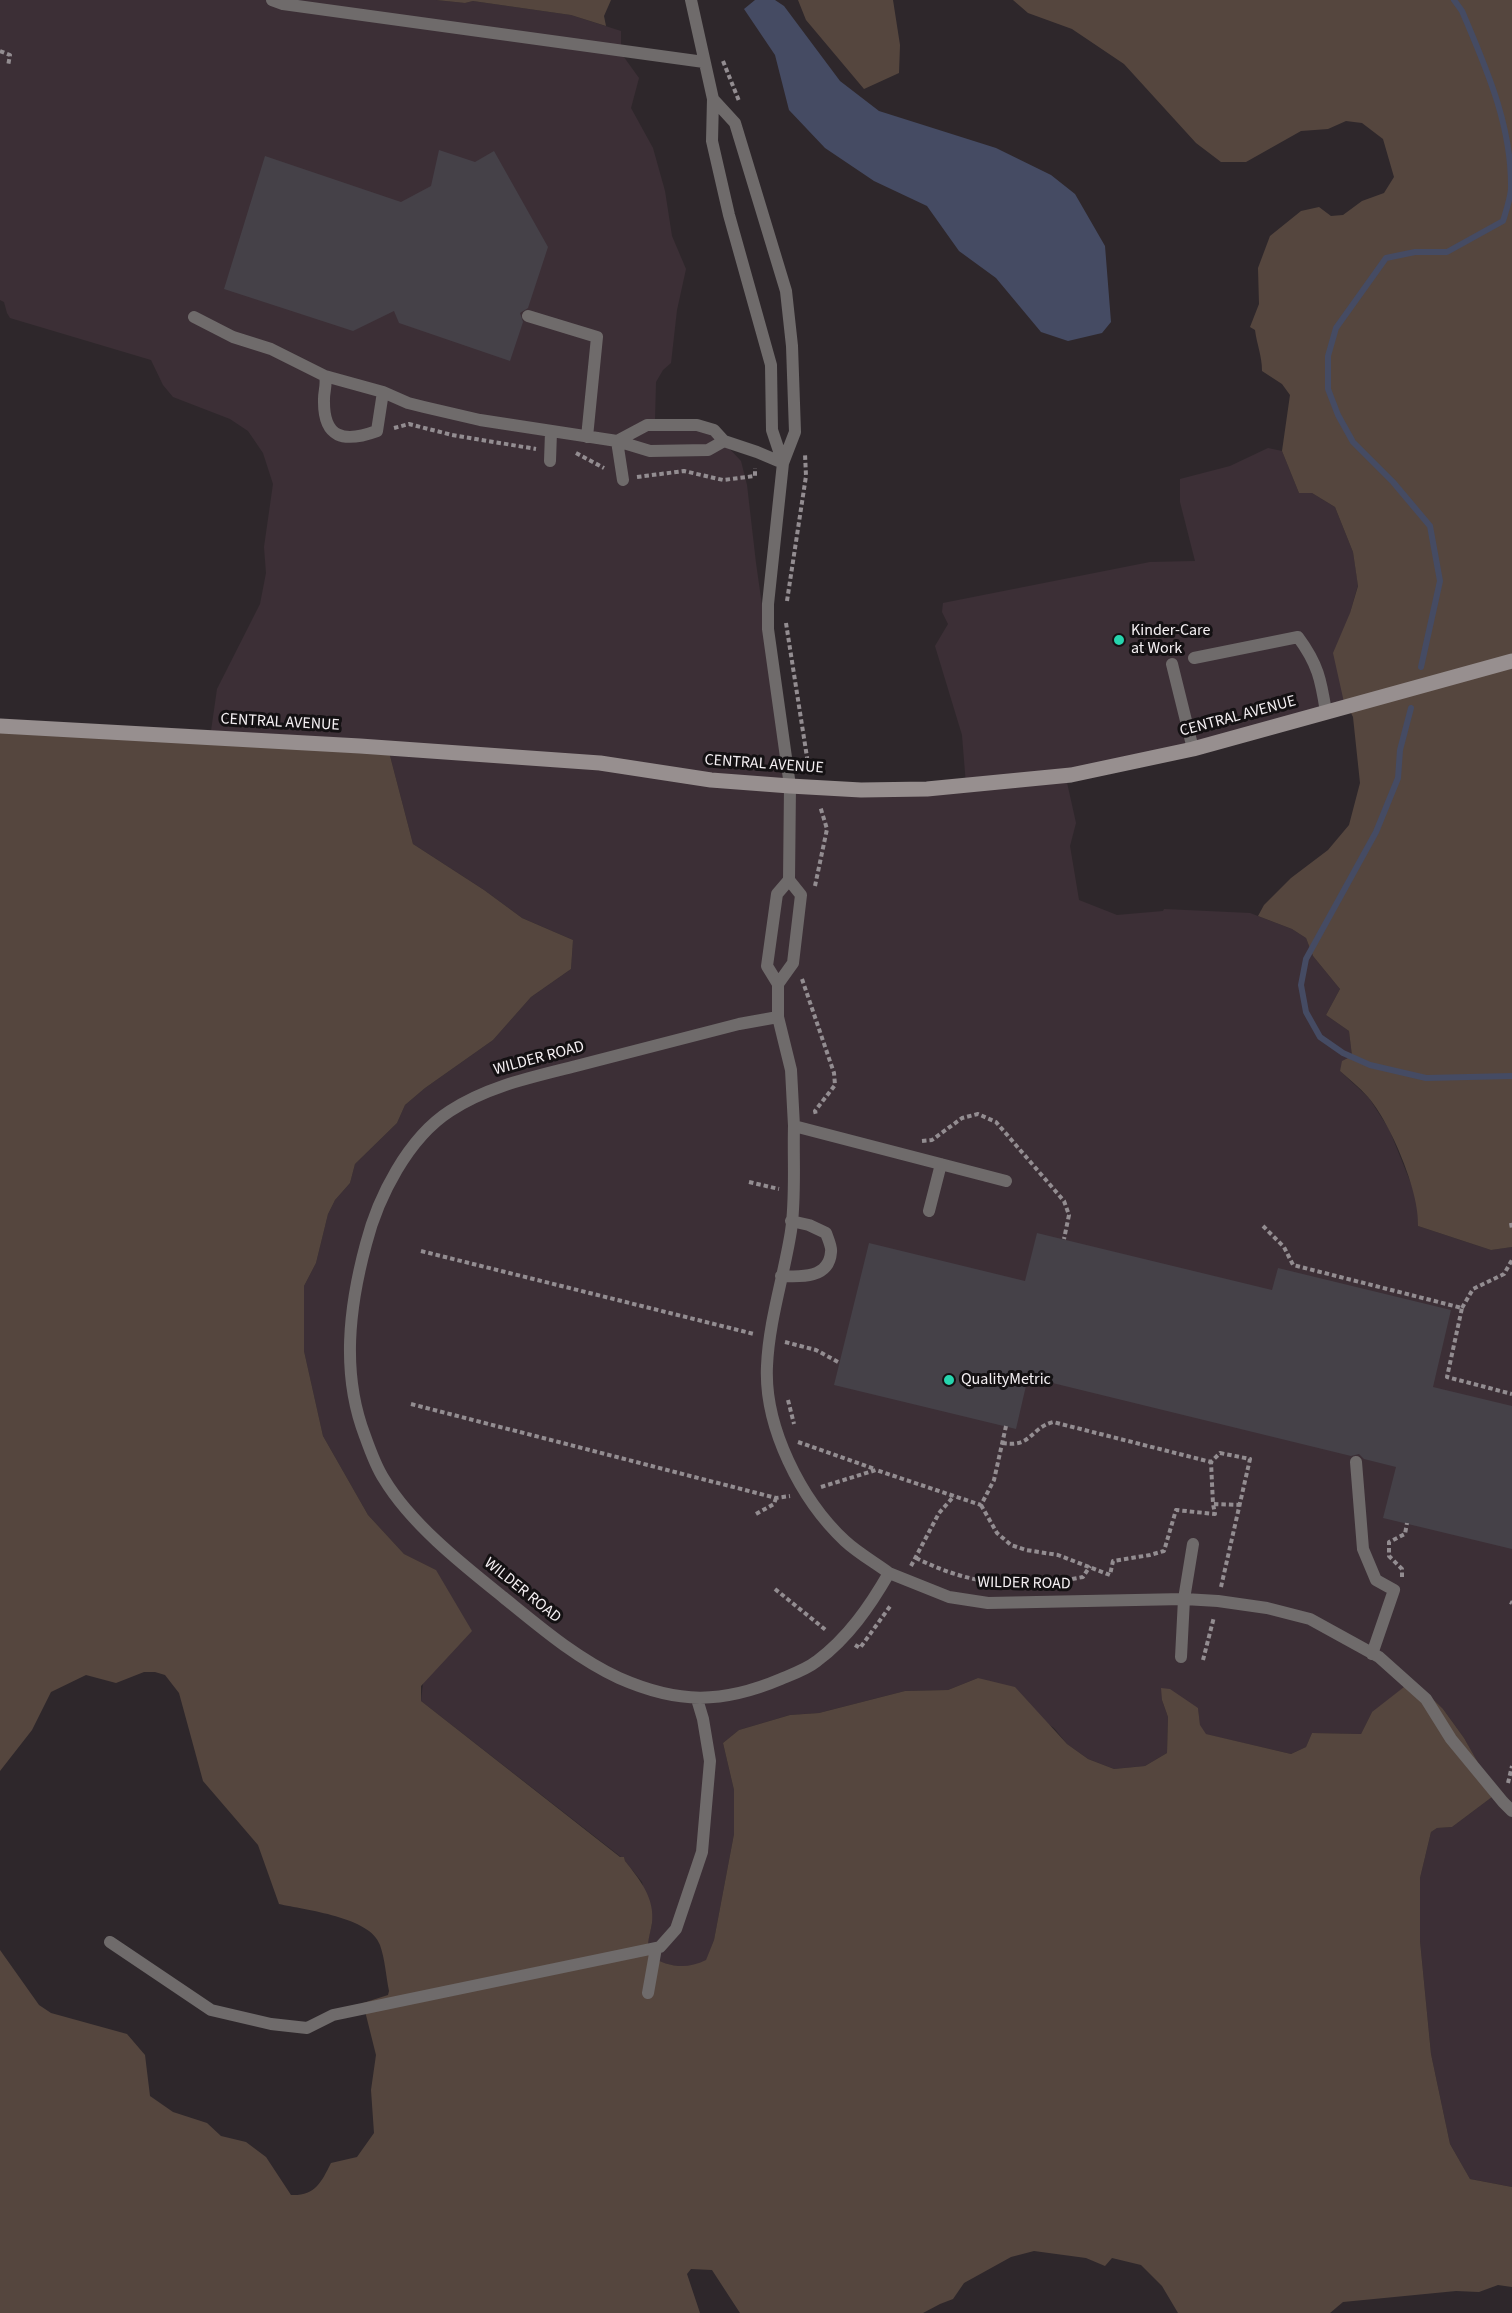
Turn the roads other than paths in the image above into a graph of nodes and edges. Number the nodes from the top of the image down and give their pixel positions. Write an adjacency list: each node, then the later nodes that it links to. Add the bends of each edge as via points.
1 (273, 0): 3 (lane)
2 (691, 0): 3 (lane)
3 (704, 62): 4 (lane)
4 (713, 99): 7 (lane, via 712,141); 8 (lane, via 735,123 763,212 786,291)
5 (528, 316): 12 (lane, via 597,337)
6 (194, 317): 9 (lane)
7 (771, 365): 8 (lane); 16 (lane, via 772,430)
8 (793, 365): 16 (lane, via 795,432)
9 (325, 376): 10 (lane); 10 (lane, via 326,423 331,431 344,436 377,431)
10 (383, 392): 11 (lane, via 424,407)
11 (551, 432): 12 (lane); 15 (lane)
12 (587, 437): 13 (lane)
13 (617, 441): 14 (lane, via 650,451 708,450); 14 (lane, via 647,425 679,424 714,430); 17 (lane)
14 (724, 441): 16 (lane)
15 (550, 455)
16 (783, 463): 24 (lane, via 768,629)
17 (622, 477)
18 (1194, 658): 21 (lane, via 1298,637 1313,657)
19 (1512, 661): 21 (main road, CENTRAL AVENUE)
20 (1172, 664): 23 (lane)
21 (1326, 712): 23 (main road, CENTRAL AVENUE)
22 (0, 726): 24 (main road, CENTRAL AVENUE, via 589,762 711,780)
23 (1194, 749): 24 (main road, CENTRAL AVENUE, via 1034,780 916,789)
24 (790, 786): 25 (lane)
25 (789, 880): 26 (lane, via 777,894 767,966); 26 (lane, via 801,895 793,963)
26 (778, 984): 27 (lane)
27 (778, 1017): 28 (lane, via 791,1070); 40 (lane, WILDER ROAD, via 497,1087 450,1111 424,1132 387,1185 370,1229 352,1300 353,1393 366,1440 383,1478 400,1501 449,1554 558,1642 620,1678 650,1690)
28 (794, 1126): 29 (lane); 32 (lane)
29 (940, 1164): 30 (lane); 31 (lane)
30 (1006, 1182)
31 (929, 1211)
32 (791, 1221): 33 (lane); 33 (lane, via 826,1233 831,1252 825,1269 808,1278)
33 (781, 1276): 36 (lane, via 767,1367 778,1433 793,1472 817,1510 845,1540)
34 (1356, 1462): 38 (lane, via 1363,1549 1376,1580 1394,1590)
35 (1192, 1544): 37 (lane)
36 (889, 1573): 37 (lane, WILDER ROAD, via 949,1597 988,1603); 40 (lane, WILDER ROAD, via 869,1606 815,1664 756,1688)
37 (1184, 1599): 38 (lane, WILDER ROAD, via 1267,1608 1310,1619); 39 (lane)
38 (1372, 1654): 41 (lane, WILDER ROAD, via 1426,1700 1451,1739)
39 (1181, 1657)
40 (697, 1699): 43 (lane, via 710,1761 702,1852 676,1929)
41 (1512, 1811)
42 (110, 1942): 43 (lane, via 211,2010 307,2028 333,2015)
43 (656, 1948): 44 (lane)
44 (648, 1993)

